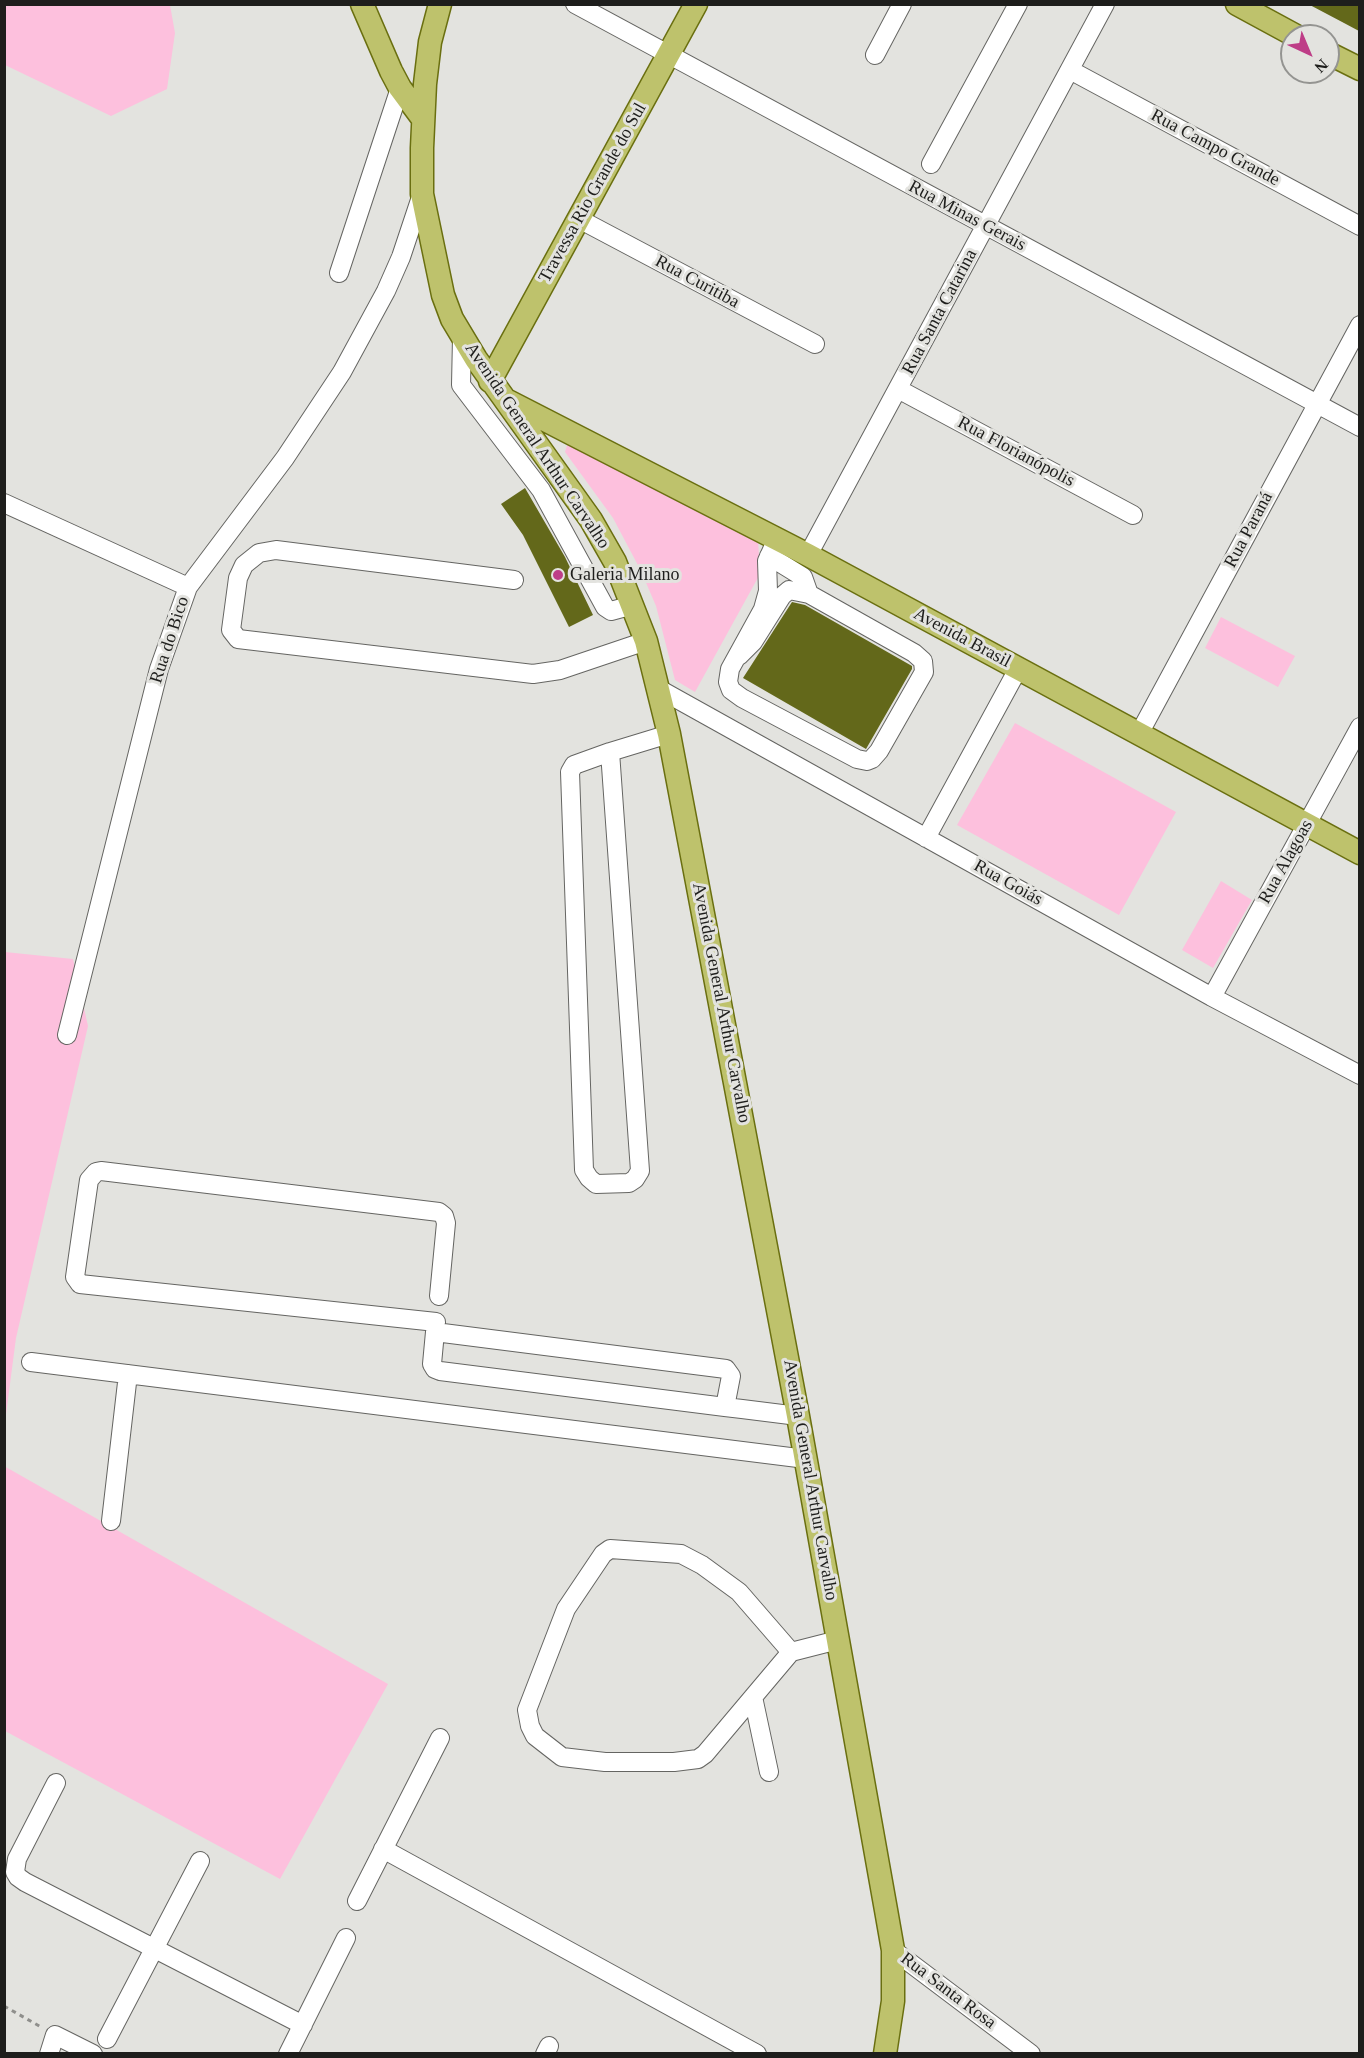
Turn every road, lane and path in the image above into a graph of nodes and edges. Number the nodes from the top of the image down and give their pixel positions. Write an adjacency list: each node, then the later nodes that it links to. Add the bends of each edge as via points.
1 (362, 4): 15 (main road)
2 (440, 4): 16 (main road, Avenida General Arthur Carvalho, via 430,42)
3 (575, 4): 10 (street, Rua Minas Gerais)
4 (696, 4): 10 (main road, Travessa Rio Grande do Sul)
5 (902, 4): 11 (street)
6 (1018, 4): 18 (street)
7 (1105, 4): 14 (street, Rua Santa Catarina)
8 (1237, 4): 9 (main road)
9 (1280, 27)
10 (668, 56): 20 (main road, Travessa Rio Grande do Sul); 21 (street, Rua Minas Gerais)
11 (874, 56)
12 (1340, 59): 13 (main road)
13 (1359, 69)
14 (1070, 70): 21 (street, Rua Santa Catarina); 22 (street, Rua Campo Grande)
15 (395, 79): 16 (main road); 17 (main road); 23 (street)
16 (426, 84): 17 (main road, Avenida General Arthur Carvalho)
17 (423, 119): 19 (main road, Avenida General Arthur Carvalho)
18 (931, 165)
19 (422, 194): 25 (main road, Avenida General Arthur Carvalho, via 443,295); 38 (street, Rua do Bico, via 386,291 342,372 285,458)
20 (579, 219): 26 (street, Rua Curitiba); 28 (main road, Travessa Rio Grande do Sul)
21 (986, 226): 27 (street, Rua Santa Catarina); 29 (street, Rua Minas Gerais)
22 (1359, 226)
23 (339, 273)
24 (1359, 325): 29 (street, Rua Paraná)
25 (462, 338): 28 (main road, Avenida General Arthur Carvalho); 40 (street, via 461,385 541,490 605,607 611,611)
26 (815, 344)
27 (898, 389): 34 (street, Rua Florianópolis); 36 (street, Rua Santa Catarina)
28 (497, 390): 31 (main road, Avenida Brasil); 32 (main road, Avenida General Arthur Carvalho)
29 (1317, 404): 30 (street, Rua Minas Gerais); 47 (street, Rua Paraná)
30 (1359, 427)
31 (562, 429): 32 (main road); 35 (main road, Avenida Brasil)
32 (537, 444): 40 (main road, Avenida General Arthur Carvalho, via 591,520)
33 (4, 503): 38 (street)
34 (1133, 515)
35 (773, 548): 36 (main road, Avenida Brasil); 39 (street, via 803,578); 42 (street, via 766,569 768,591 763,609)
36 (808, 555): 43 (main road, Avenida Brasil)
37 (514, 580): 41 (street, via 276,550 259,553 244,565 238,579 231,630 238,639 533,674 560,670)
38 (188, 587): 53 (street, Rua do Bico, via 159,669)
39 (809, 594): 42 (street, via 789,591 782,596 753,642); 42 (street, via 923,661 924,672 872,759 857,759 736,694 729,682 730,669)
40 (633, 605): 41 (main road, Avenida General Arthur Carvalho)
41 (646, 641): 44 (main road, Avenida General Arthur Carvalho)
42 (739, 656)
43 (1018, 669): 47 (main road, Avenida Brasil); 50 (street)
44 (658, 689): 46 (main road, Avenida General Arthur Carvalho); 50 (street, Rua Goiás)
45 (1359, 727): 49 (street, Rua Alagoas)
46 (669, 734): 48 (street); 60 (main road, Avenida General Arthur Carvalho)
47 (1139, 734): 49 (main road, Avenida Brasil)
48 (610, 752): 48 (street, via 574,765 570,772 584,1170 596,1184 629,1183 640,1171)
49 (1306, 824): 51 (main road, Avenida Brasil); 52 (street, Rua Alagoas)
50 (926, 838): 52 (street, Rua Goiás)
51 (1359, 853)
52 (1212, 997): 54 (street, Rua Goiás)
53 (67, 1035)
54 (1359, 1075)
55 (439, 1296): 56 (street, via 446,1223 439,1212 101,1171 89,1180 75,1277 80,1284)
56 (436, 1322)
57 (31, 1362): 58 (street)
58 (128, 1374): 61 (street); 62 (street)
59 (725, 1407): 59 (street, via 441,1371 432,1364 435,1332 726,1369 731,1376); 60 (street)
60 (798, 1416): 61 (main road, Avenida General Arthur Carvalho)
61 (806, 1459): 63 (main road, Avenida General Arthur Carvalho)
62 (111, 1521)
63 (838, 1640): 64 (street); 74 (main road, Avenida General Arthur Carvalho)
64 (791, 1652): 65 (street); 65 (street, via 739,1592 702,1565 681,1554 610,1549 566,1609 527,1710 535,1736 562,1757 605,1762 688,1762 705,1754)
65 (753, 1697): 67 (street)
66 (440, 1738): 69 (street)
67 (770, 1772)
68 (56, 1783): 73 (street, via 17,1859 15,1872 25,1882)
69 (383, 1849): 71 (street); 83 (street)
70 (200, 1861): 73 (street)
71 (357, 1901)
72 (346, 1938): 76 (street)
73 (154, 1948): 76 (street); 78 (street)
74 (893, 1950): 79 (main road, Avenida General Arthur Carvalho); 84 (street, Rua Santa Rosa)
75 (4, 2006): 77 (path)
76 (303, 2025): 82 (street)
77 (55, 2036): 80 (street); 81 (street)
78 (107, 2039)
79 (888, 2050)
80 (49, 2054)
81 (93, 2054)
82 (288, 2054)
83 (757, 2054)
84 (1031, 2054)

